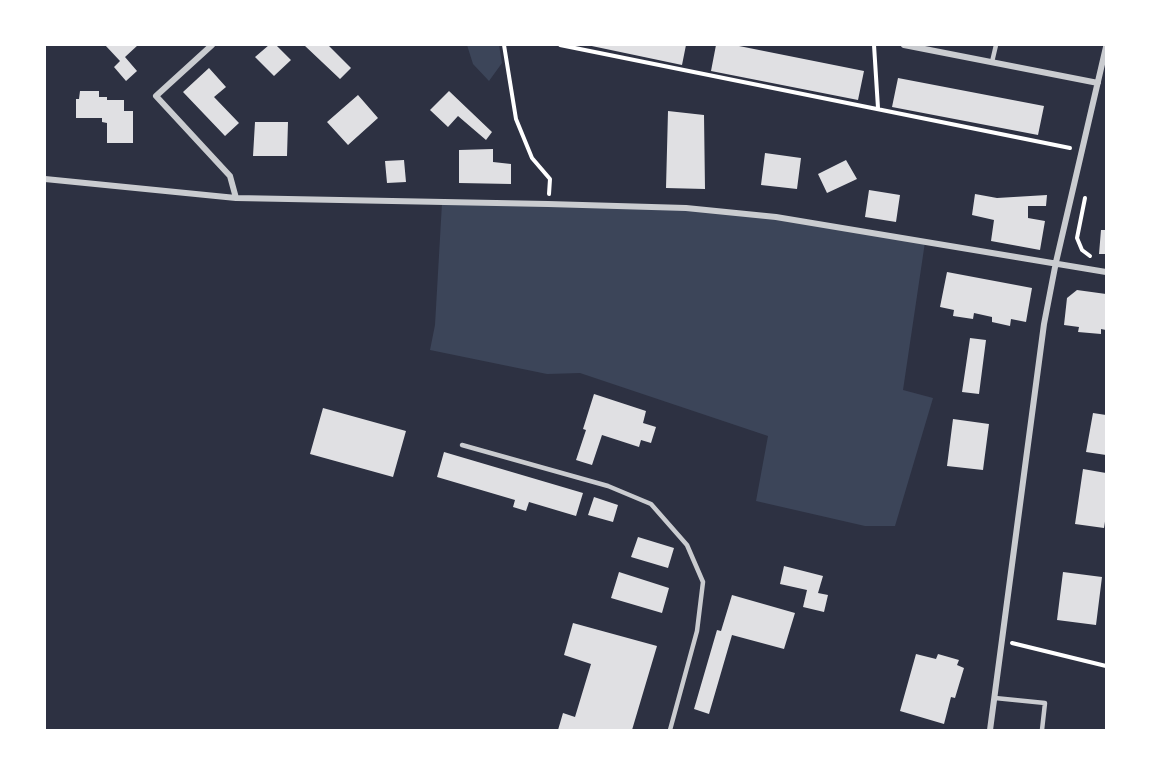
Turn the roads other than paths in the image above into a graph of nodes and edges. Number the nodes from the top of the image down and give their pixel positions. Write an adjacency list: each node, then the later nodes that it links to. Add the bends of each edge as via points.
1 (212, 45): 8 (street, via 156,96 230,176)
2 (904, 45): 5 (street)
3 (996, 45): 5 (lane)
4 (1106, 47): 6 (street)
5 (992, 63): 6 (street)
6 (1098, 83): 9 (street)
7 (45, 179): 8 (street)
8 (236, 198): 9 (street, via 686,208 776,217)
9 (1056, 262): 10 (street); 12 (street)
10 (1106, 272)
11 (462, 445): 13 (lane, via 608,486 651,504 687,545 703,582 697,631)
12 (995, 698): 14 (street); 15 (lane, via 1045,703)
13 (670, 730)
14 (990, 730)
15 (1042, 730)

